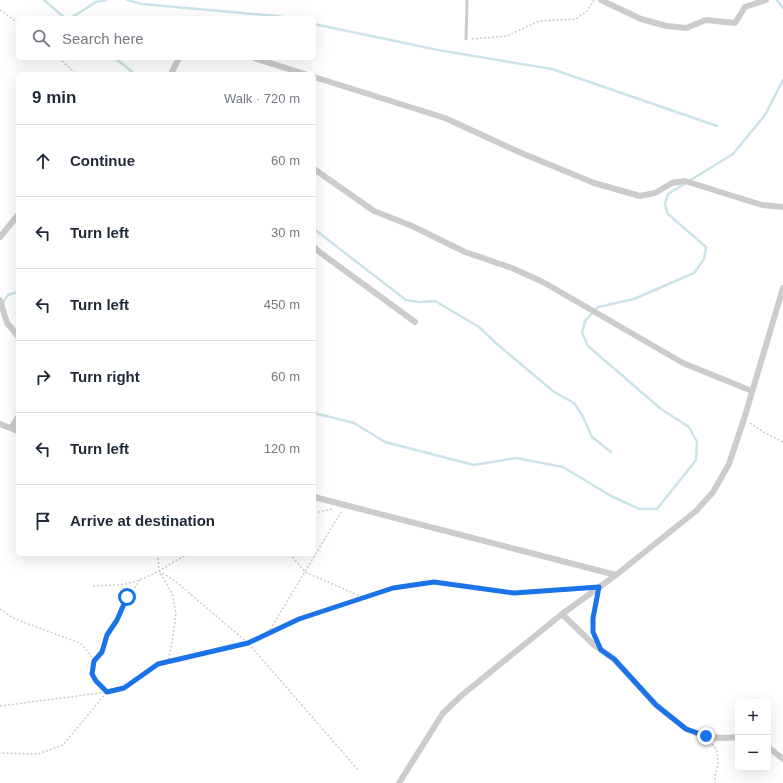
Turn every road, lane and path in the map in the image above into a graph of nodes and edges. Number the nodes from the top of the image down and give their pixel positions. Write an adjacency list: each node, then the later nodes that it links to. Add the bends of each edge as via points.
1 (467, 0): 7 (lane)
2 (594, 0): 7 (path, via 587,11 576,19 539,21 507,36)
3 (601, 0): 4 (street, via 641,19 686,28 706,20 735,23 745,7)
4 (766, 0)
5 (0, 10): 6 (path)
6 (16, 22)
7 (466, 39)
8 (60, 60): 11 (path)
9 (178, 60): 12 (street)
10 (260, 60): 13 (street)
11 (74, 72)
12 (172, 72)
13 (299, 72)
14 (316, 78): 16 (street, via 446,118 519,152 594,182 640,196 655,193 672,183 685,181 762,205)
15 (316, 170): 24 (street, via 374,211 465,252 543,282 683,363)
16 (783, 207)
17 (16, 217): 18 (street)
18 (0, 237)
19 (316, 249): 22 (street)
20 (783, 288): 24 (street)
21 (0, 300): 23 (street, via 7,323)
22 (416, 322)
23 (16, 334)
24 (752, 391): 25 (street)
25 (744, 419): 30 (path); 42 (street, via 729,464 713,492 696,511)
26 (16, 420): 28 (street)
27 (0, 424): 28 (street)
28 (11, 428): 29 (street)
29 (16, 430)
30 (783, 442)
31 (316, 498): 32 (street)
32 (345, 505): 35 (path); 42 (street)
33 (333, 508): 34 (path)
34 (316, 512)
35 (316, 554)
36 (158, 556): 40 (path)
37 (184, 556): 40 (path)
38 (292, 556): 41 (path)
39 (315, 556): 41 (path)
40 (159, 571): 43 (path); 51 (path, via 175,581); 53 (path, via 172,593 176,614)
41 (305, 572): 46 (path); 49 (path)
42 (616, 575): 45 (street)
43 (140, 580): 44 (path); 52 (path, via 127,597 107,635 102,652)
44 (93, 586)
45 (599, 587): 46 (path, via 514,593 434,582 393,588); 48 (street); 50 (path, via 593,618 593,632)
46 (363, 598): 49 (path, via 299,619)
47 (0, 609): 52 (path, via 15,619 80,643)
48 (562, 614): 56 (street, via 593,644 614,659 656,705 686,729); 62 (street, via 443,713)
49 (268, 634): 51 (path)
50 (596, 638)
51 (248, 643): 53 (path); 61 (path)
52 (94, 661): 54 (path, via 92,674)
53 (168, 662): 54 (path, via 158,664 124,688)
54 (107, 692): 55 (path); 59 (path, via 63,744 38,754)
55 (0, 706)
56 (706, 736): 57 (street); 63 (path, via 717,750)
57 (735, 737)
58 (771, 749): 60 (street)
59 (0, 753)
60 (783, 759)
61 (359, 771)
62 (399, 783)
63 (715, 783)

